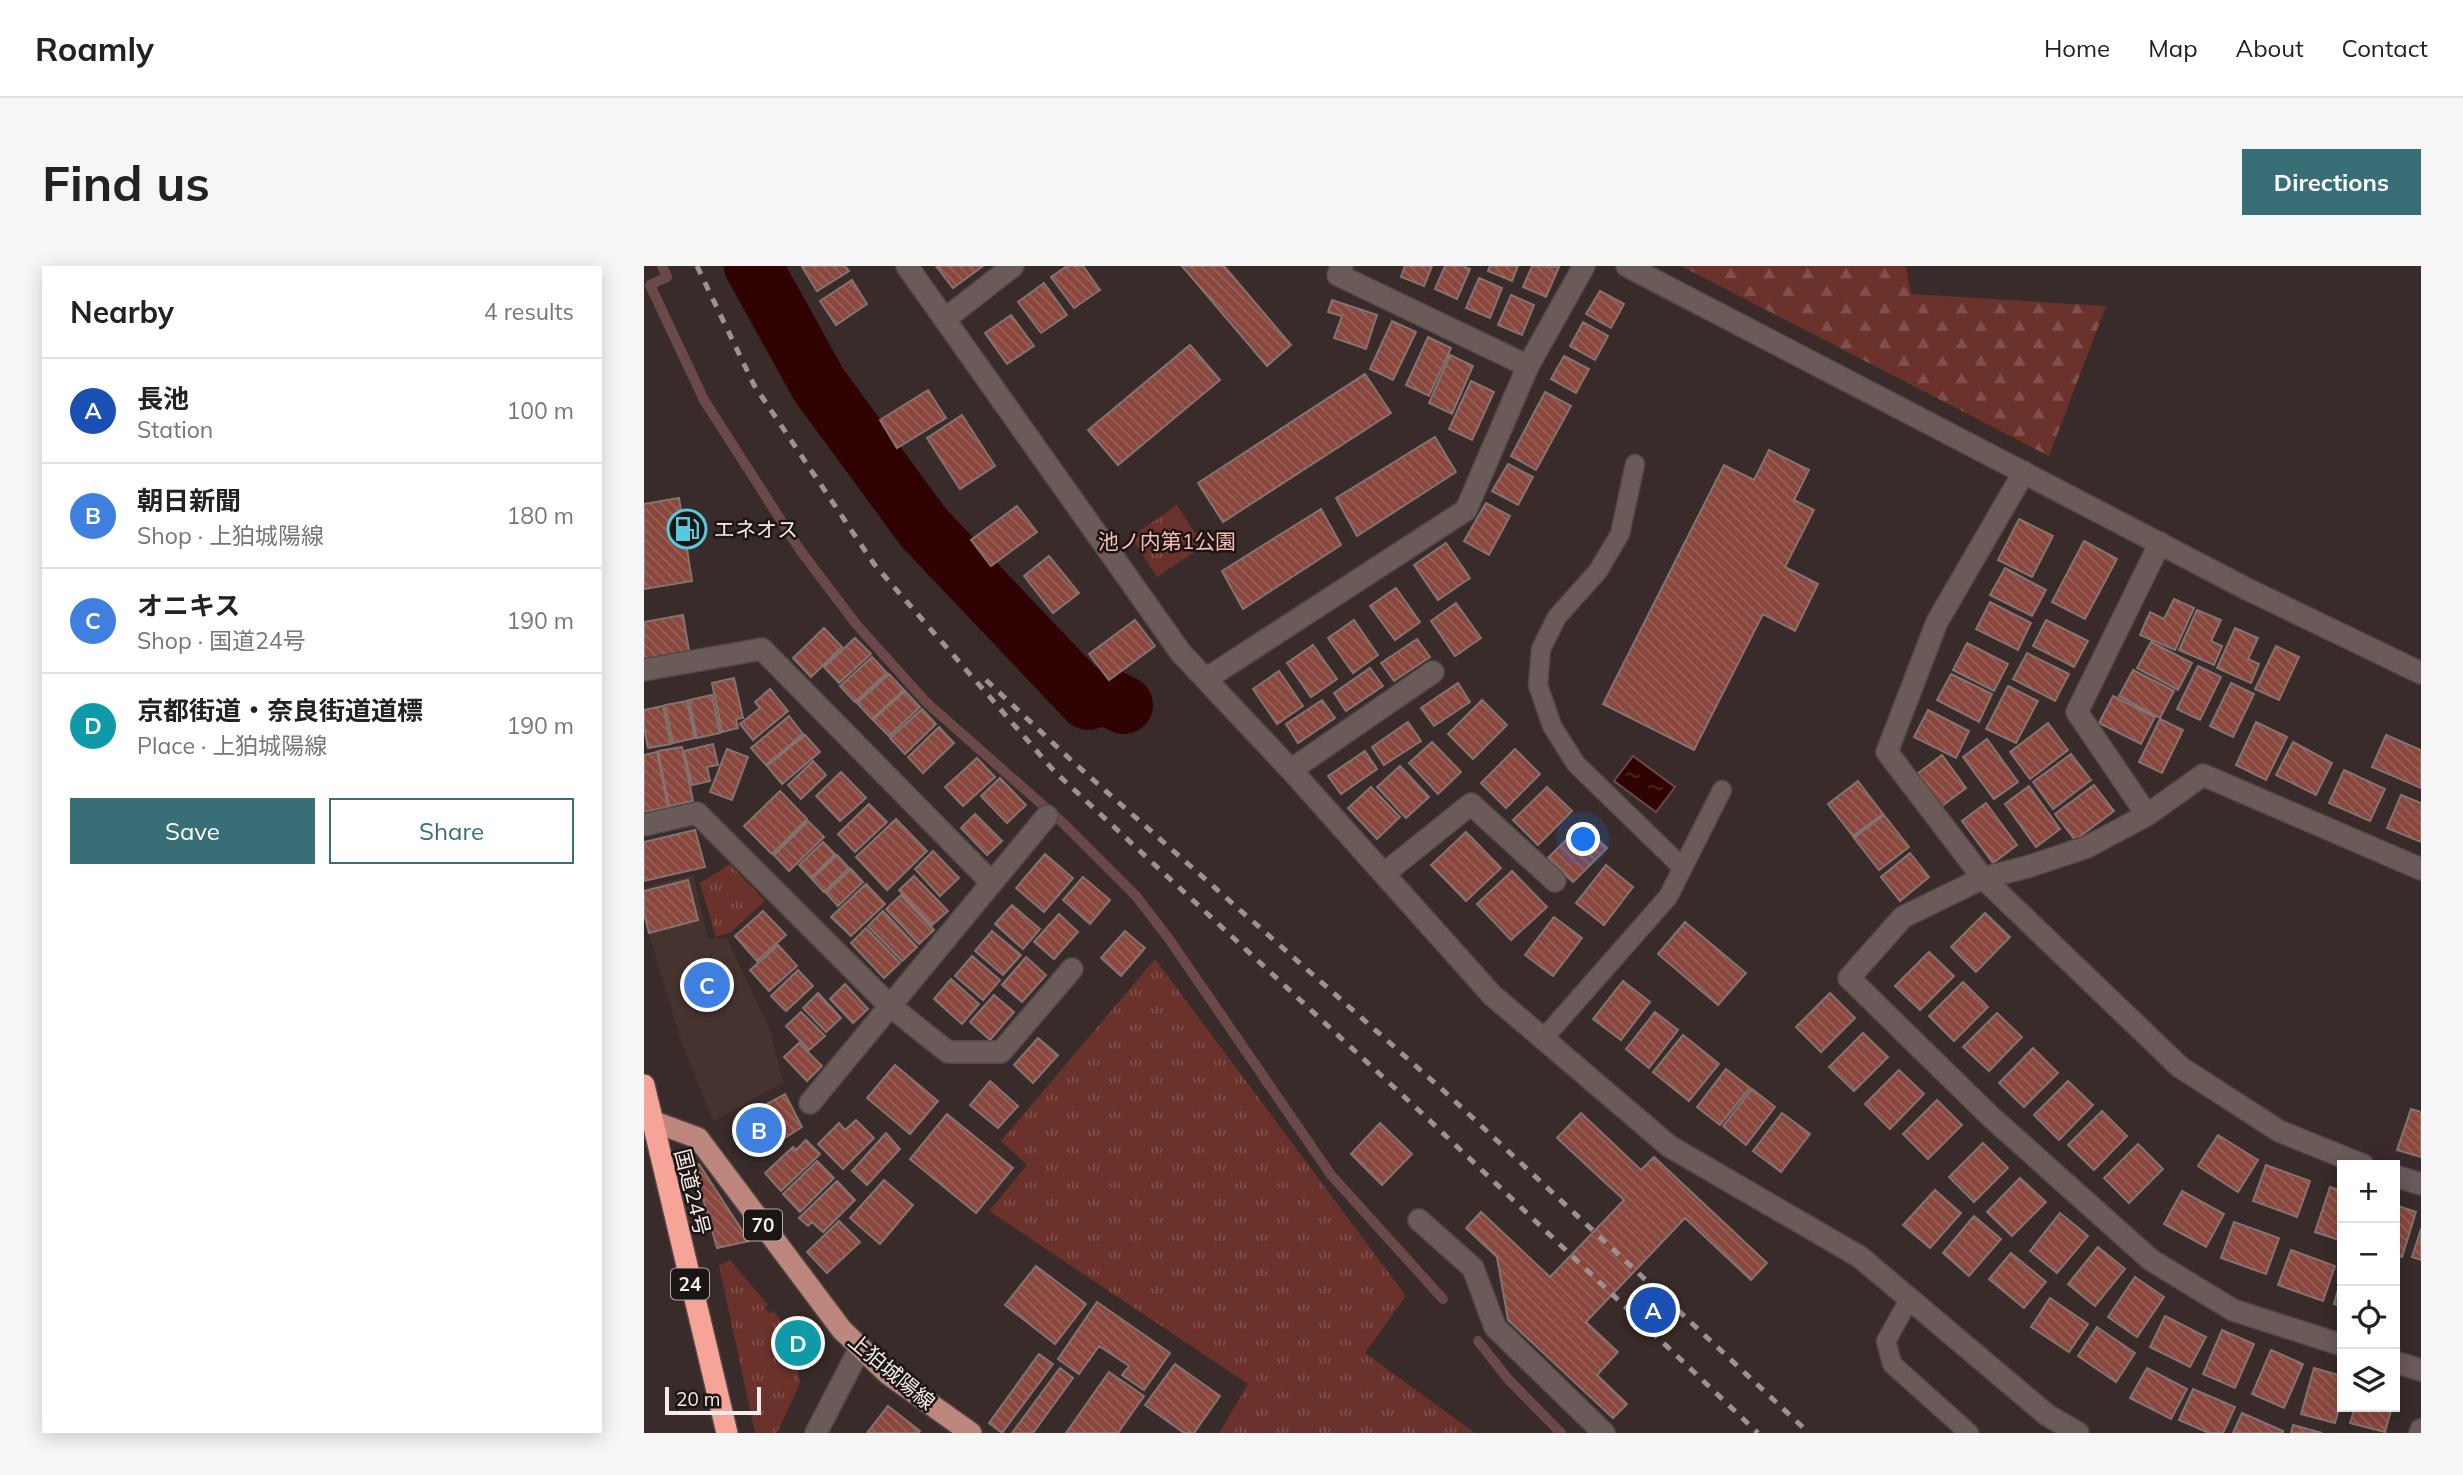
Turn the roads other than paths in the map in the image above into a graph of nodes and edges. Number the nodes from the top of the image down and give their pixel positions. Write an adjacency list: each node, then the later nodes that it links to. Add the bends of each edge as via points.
1 (907, 266): 6 (street)
2 (1013, 266): 6 (street)
3 (1342, 266): 7 (street, via 1338,275)
4 (1584, 266): 7 (street)
5 (1627, 266): 9 (street)
6 (945, 319): 14 (street, via 1181,653)
7 (1528, 366): 14 (street, via 1466,510)
8 (1635, 464): 20 (lane, via 1620,534 1598,571 1557,617 1541,649 1538,685 1552,726 1576,764)
9 (2024, 472): 10 (street); 23 (street, via 1937,622 1888,752)
10 (2160, 543): 13 (street); 17 (street, via 2077,712)
11 (644, 670): 25 (street, via 762,649)
12 (1433, 672): 15 (street)
13 (2421, 673)
14 (1206, 679): 15 (street)
15 (1291, 770): 22 (street)
16 (1722, 790): 20 (lane)
17 (2147, 815): 21 (street, via 2203,775); 23 (street, via 2087,847)
18 (1047, 816): 25 (street)
19 (644, 825): 27 (street, via 697,813)
20 (1683, 868): 28 (lane, via 1668,897)
21 (2421, 869)
22 (1385, 873): 24 (street, via 1471,804); 28 (street, via 1492,995)
23 (1983, 878): 32 (street, via 2180,1067 2279,1131); 37 (street, via 1903,917 1849,978 1990,1116 2151,1260 2233,1310)
24 (1555, 881)
25 (992, 883): 27 (street)
26 (1072, 969): 27 (street, via 1000,1052 948,1052)
27 (890, 1006): 30 (street)
28 (1544, 1038): 36 (street, via 1669,1146 1860,1257)
29 (644, 1085): 31 (highway, 国道24号 / 24)
30 (810, 1103)
31 (648, 1124): 38 (main road, 上狛城陽線 / 70, via 698,1138); 41 (highway, 国道24号 / 24)
32 (2351, 1160)
33 (2400, 1177): 34 (street)
34 (2421, 1184)
35 (1419, 1220): 44 (street, via 1473,1268 1495,1327)
36 (1910, 1298): 45 (lane, via 1886,1342 1892,1364); 46 (street, via 2047,1415)
37 (2337, 1343)
38 (860, 1348): 42 (street); 43 (main road, 上狛城陽線 / 70, via 888,1374)
39 (2400, 1364): 40 (street)
40 (2421, 1370)
41 (727, 1433)
42 (816, 1433)
43 (971, 1433)
44 (1604, 1433)
45 (1969, 1433)
46 (2078, 1433)

